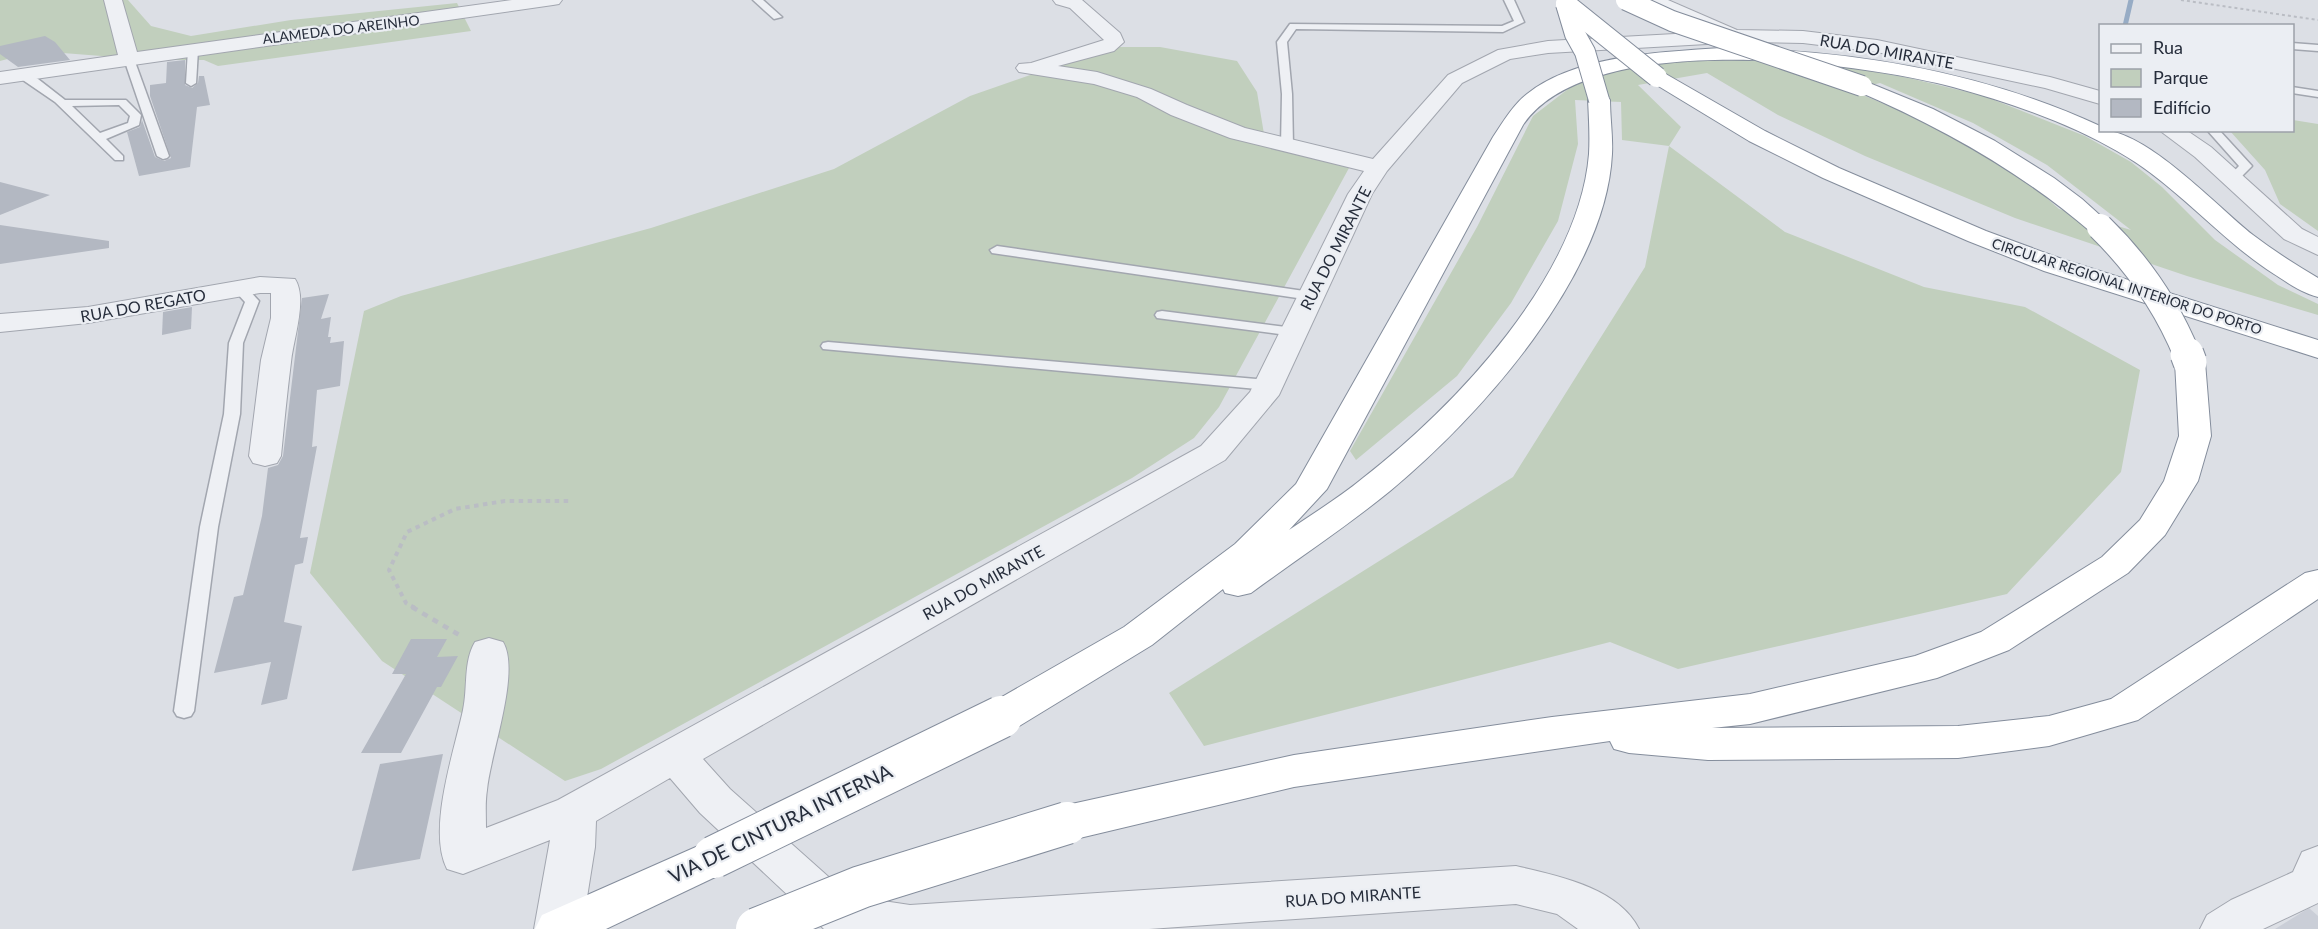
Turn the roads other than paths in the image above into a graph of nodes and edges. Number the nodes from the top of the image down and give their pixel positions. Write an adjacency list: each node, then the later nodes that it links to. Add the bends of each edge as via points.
1 (113, 0): 15 (street)
2 (553, 0): 14 (street, ALAMEDA DO AREINHO)
3 (758, 0): 9 (lane)
4 (1062, 0): 26 (street, via 1076,4 1114,42 1026,68 1097,78 1238,132)
5 (1509, 0): 26 (lane, via 1519,22 1503,29 1293,27 1281,42)
6 (1626, 0): 48 (highway, bridge, via 1672,21 1862,86 1970,135 2028,170 2100,227 2154,290 2190,362 2196,436 2181,481 2153,526 2115,565 1995,641 1923,668 1750,710)
7 (1652, 0): 11 (street)
8 (1565, 2): 41 (highway, CIRCULAR REGIONAL INTERIOR DO PORTO, bridge, via 1657,77 1757,136 1831,172 2053,265); 45 (highway, bridge, via 1599,100 1600,161 1590,210 1559,282 1534,320 1469,396 1381,481 1207,606)
9 (777, 17)
10 (1622, 26): 38 (highway, CIRCULAR REGIONAL INTERIOR DO PORTO, via 1682,73 1858,168 2008,230)
11 (1742, 36): 21 (street, RUA DO MIRANTE, via 1803,37 1877,46 2050,83); 29 (street, RUA DO MIRANTE, via 1548,47 1506,54 1455,79)
12 (2294, 46): 13 (lane)
13 (2318, 48)
14 (193, 50): 15 (street, ALAMEDA DO AREINHO); 18 (lane)
15 (129, 59): 16 (street, ALAMEDA DO AREINHO); 27 (lane)
16 (21, 74): 17 (street, ALAMEDA DO AREINHO); 22 (lane)
17 (0, 78)
18 (191, 83)
19 (2294, 90): 20 (lane)
20 (2318, 94)
21 (2099, 98)
22 (60, 103): 25 (lane); 25 (lane, via 122,102 136,115 133,125)
23 (2173, 132): 30 (street)
24 (2214, 132): 30 (lane, via 2246,166)
25 (98, 138): 28 (lane)
26 (1287, 146): 29 (street)
27 (163, 156)
28 (119, 158)
29 (1378, 167): 35 (street, RUA DO MIRANTE, via 1360,194)
30 (2233, 178): 31 (street, via 2293,234)
31 (2318, 247)
32 (997, 250): 35 (lane)
33 (240, 289): 37 (street, RUA DO REGATO, via 88,315); 43 (street, RUA DO REGATO, via 285,285 287,296); 47 (lane, via 252,301 236,343 232,414 209,527)
34 (2318, 289): 45 (highway, via 2275,263 2169,174 2124,145 2008,97 1865,64 1782,56 1692,55 1611,67 1569,80 1541,93 1525,106 1504,137 1310,489 1248,552)
35 (1311, 297): 39 (street, RUA DO MIRANTE)
36 (1162, 315): 39 (lane)
37 (0, 323)
38 (2318, 329)
39 (1294, 332): 42 (street, RUA DO MIRANTE)
40 (828, 346): 42 (lane)
41 (2318, 350)
42 (1268, 385): 49 (street, RUA DO MIRANTE, via 1212,453)
43 (265, 456)
44 (2318, 582): 48 (highway, via 2124,710 2049,731 1958,742 1708,744)
45 (1138, 636): 52 (highway, VIA DE CINTURA INTERNA, bridge, via 1001,717)
46 (489, 652): 50 (street, via 484,708 465,789 463,856)
47 (184, 711)
48 (1552, 732): 53 (highway, bridge, via 1294,771 1067,823 872,884)
49 (675, 755): 50 (street); 54 (street, RUA DO MIRANTE, via 715,801 838,914 910,926 1516,885 1570,898)
50 (574, 812): 52 (street)
51 (2316, 879): 55 (street)
52 (559, 929)
53 (757, 929)
54 (1615, 929)
55 (2224, 929)

